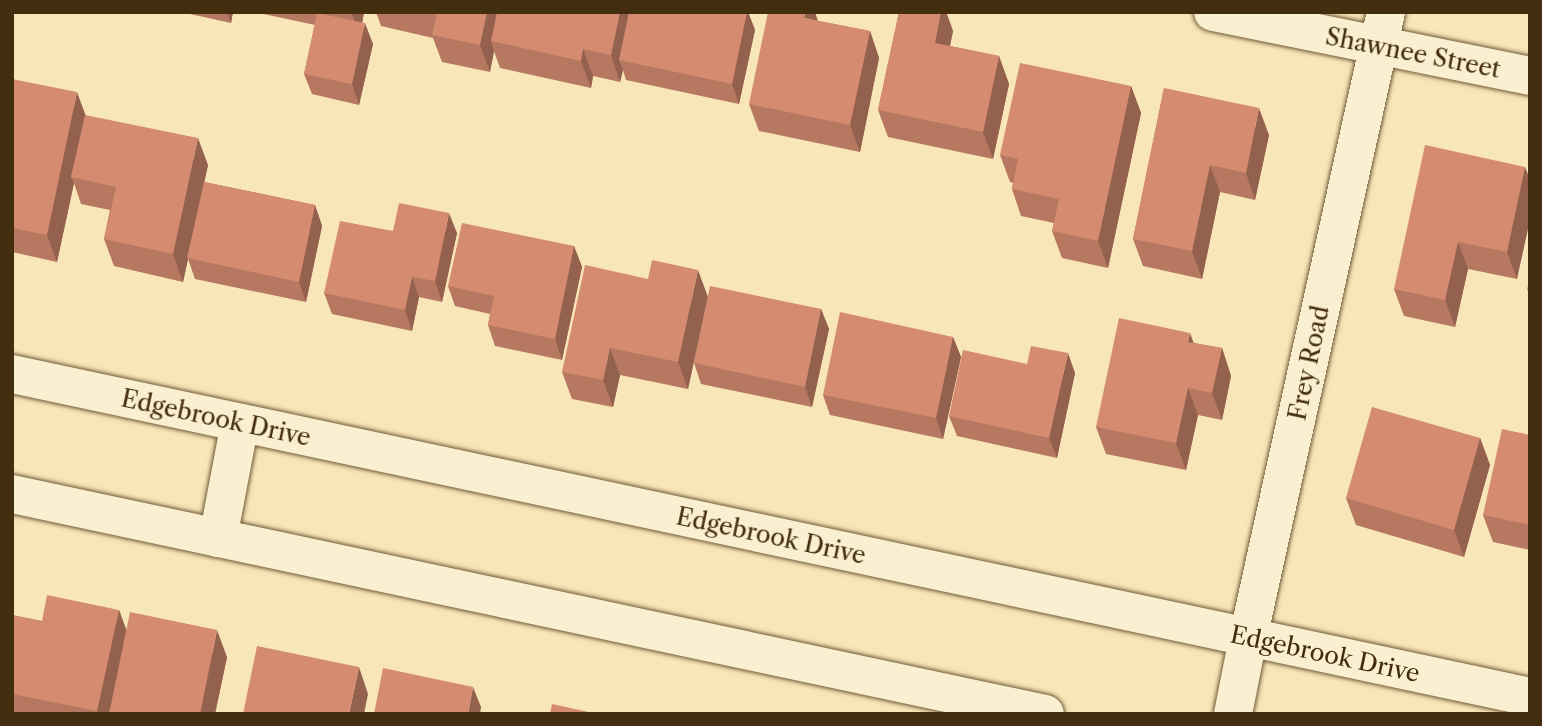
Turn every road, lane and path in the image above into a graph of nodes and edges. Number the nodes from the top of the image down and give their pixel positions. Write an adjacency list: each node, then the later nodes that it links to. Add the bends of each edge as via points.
1 (1213, 12): 2 (main road, Shawnee Street)
2 (1382, 30): 3 (main road, Shawnee Street); 8 (main road, Frey Road)
3 (1530, 76)
4 (12, 374): 5 (main road, Edgebrook Drive)
5 (240, 423): 7 (main road); 8 (main road, Edgebrook Drive)
6 (12, 494): 7 (main road)
7 (218, 538): 10 (main road)
8 (1248, 638): 9 (main road, Edgebrook Drive); 11 (main road, Frey Road)
9 (1530, 696)
10 (1045, 714)
11 (1233, 714)

